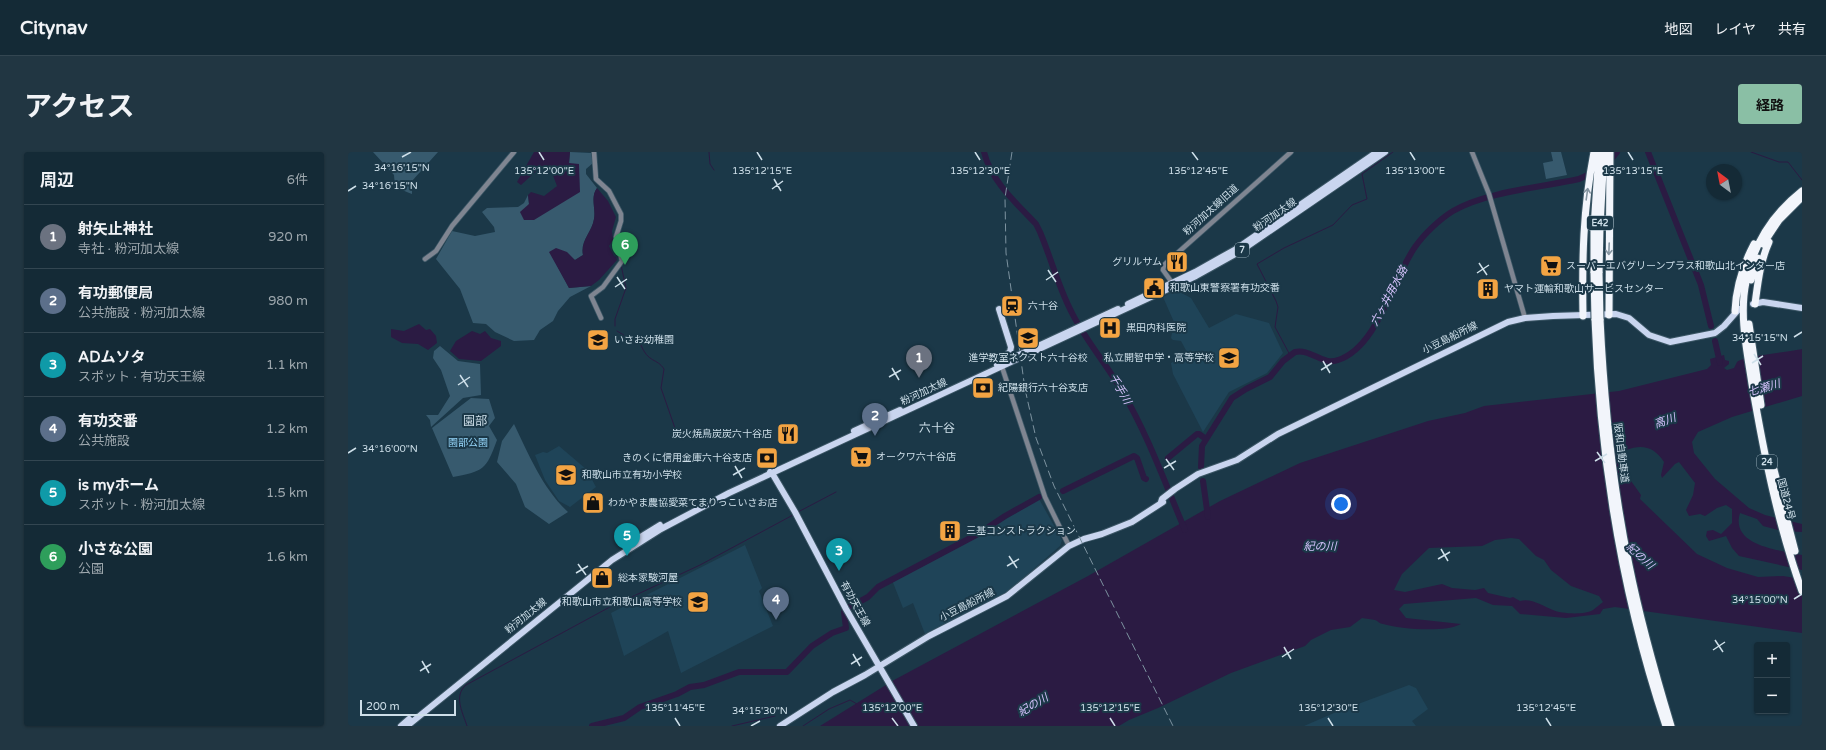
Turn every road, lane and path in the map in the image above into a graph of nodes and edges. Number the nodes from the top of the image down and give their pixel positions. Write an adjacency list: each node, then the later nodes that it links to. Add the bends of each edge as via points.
1 (514, 152): 14 (street, via 452,226 436,251)
2 (594, 152): 22 (street, via 596,178 609,191 621,214 616,237 622,261 603,287 591,296)
3 (1290, 152): 15 (street, 粉河加太線旧道, via 1164,265 1163,270)
4 (1377, 152): 15 (main road, 粉河加太線 / 7, via 1236,249)
5 (1385, 152): 15 (main road, 粉河加太線 / 7, via 1239,252 1216,266)
6 (1472, 152): 23 (street, via 1491,199)
7 (1594, 152): 9 (highway)
8 (1599, 152): 9 (highway, 阪和自動車道 / E42)
9 (1603, 157): 20 (highway, one-way to 20, via 1610,168); 21 (highway, one-way to 9, via 1582,253 1589,180); 31 (highway, 阪和自動車道 / E42, bridge, via 1600,174 1597,319 1604,445 1616,527 1632,608)
10 (1802, 191): 12 (highway, 国道24号 / 24)
11 (1802, 197): 12 (highway, 国道24号 / 24)
12 (1780, 216): 13 (highway, 国道24号 / 24)
13 (1765, 237): 16 (highway, 24); 19 (highway, 24, via 1748,255 1739,285); 24 (highway, 国道24号 / 24, via 1750,284)
14 (425, 259)
15 (1174, 284): 25 (main road, 粉河加太線 / 7)
16 (1754, 304): 17 (main road, via 1763,302)
17 (1802, 308)
18 (999, 309): 25 (main road, via 1011,347 1010,352 1000,359)
19 (1737, 310): 20 (main road, 小豆島船所線, via 1715,333 1670,342 1649,335 1629,318)
20 (1609, 314): 21 (main road, 小豆島船所線)
21 (1584, 316): 23 (main road, 小豆島船所線)
22 (601, 318)
23 (1525, 318): 27 (main road, 小豆島船所線, via 1499,326 1382,382 1278,434 1237,460 1198,474 1132,522)
24 (1747, 331): 28 (highway, 国道24号 / 24, via 1775,475); 29 (highway, 国道24号 / 24, via 1755,398 1770,478)
25 (1001, 365): 26 (main road, 粉河加太線 / 7); 27 (street, via 1045,497)
26 (770, 472): 30 (main road, 有功天王線, via 795,512); 32 (main road, 粉河加太線 / 7, via 693,507 629,544 593,570); 33 (main road, 粉河加太線 / 7, via 652,534 612,560)
27 (1069, 546): 30 (main road, 小豆島船所線, via 1007,596 929,636)
28 (1802, 576)
29 (1802, 591)
30 (880, 668): 34 (main road, 小豆島船所線, via 833,692); 35 (main road, 有功天王線)
31 (1666, 722): 36 (highway, 阪和自動車道 / E42)
32 (401, 726)
33 (407, 726)
34 (780, 726)
35 (914, 726)
36 (1671, 726)

